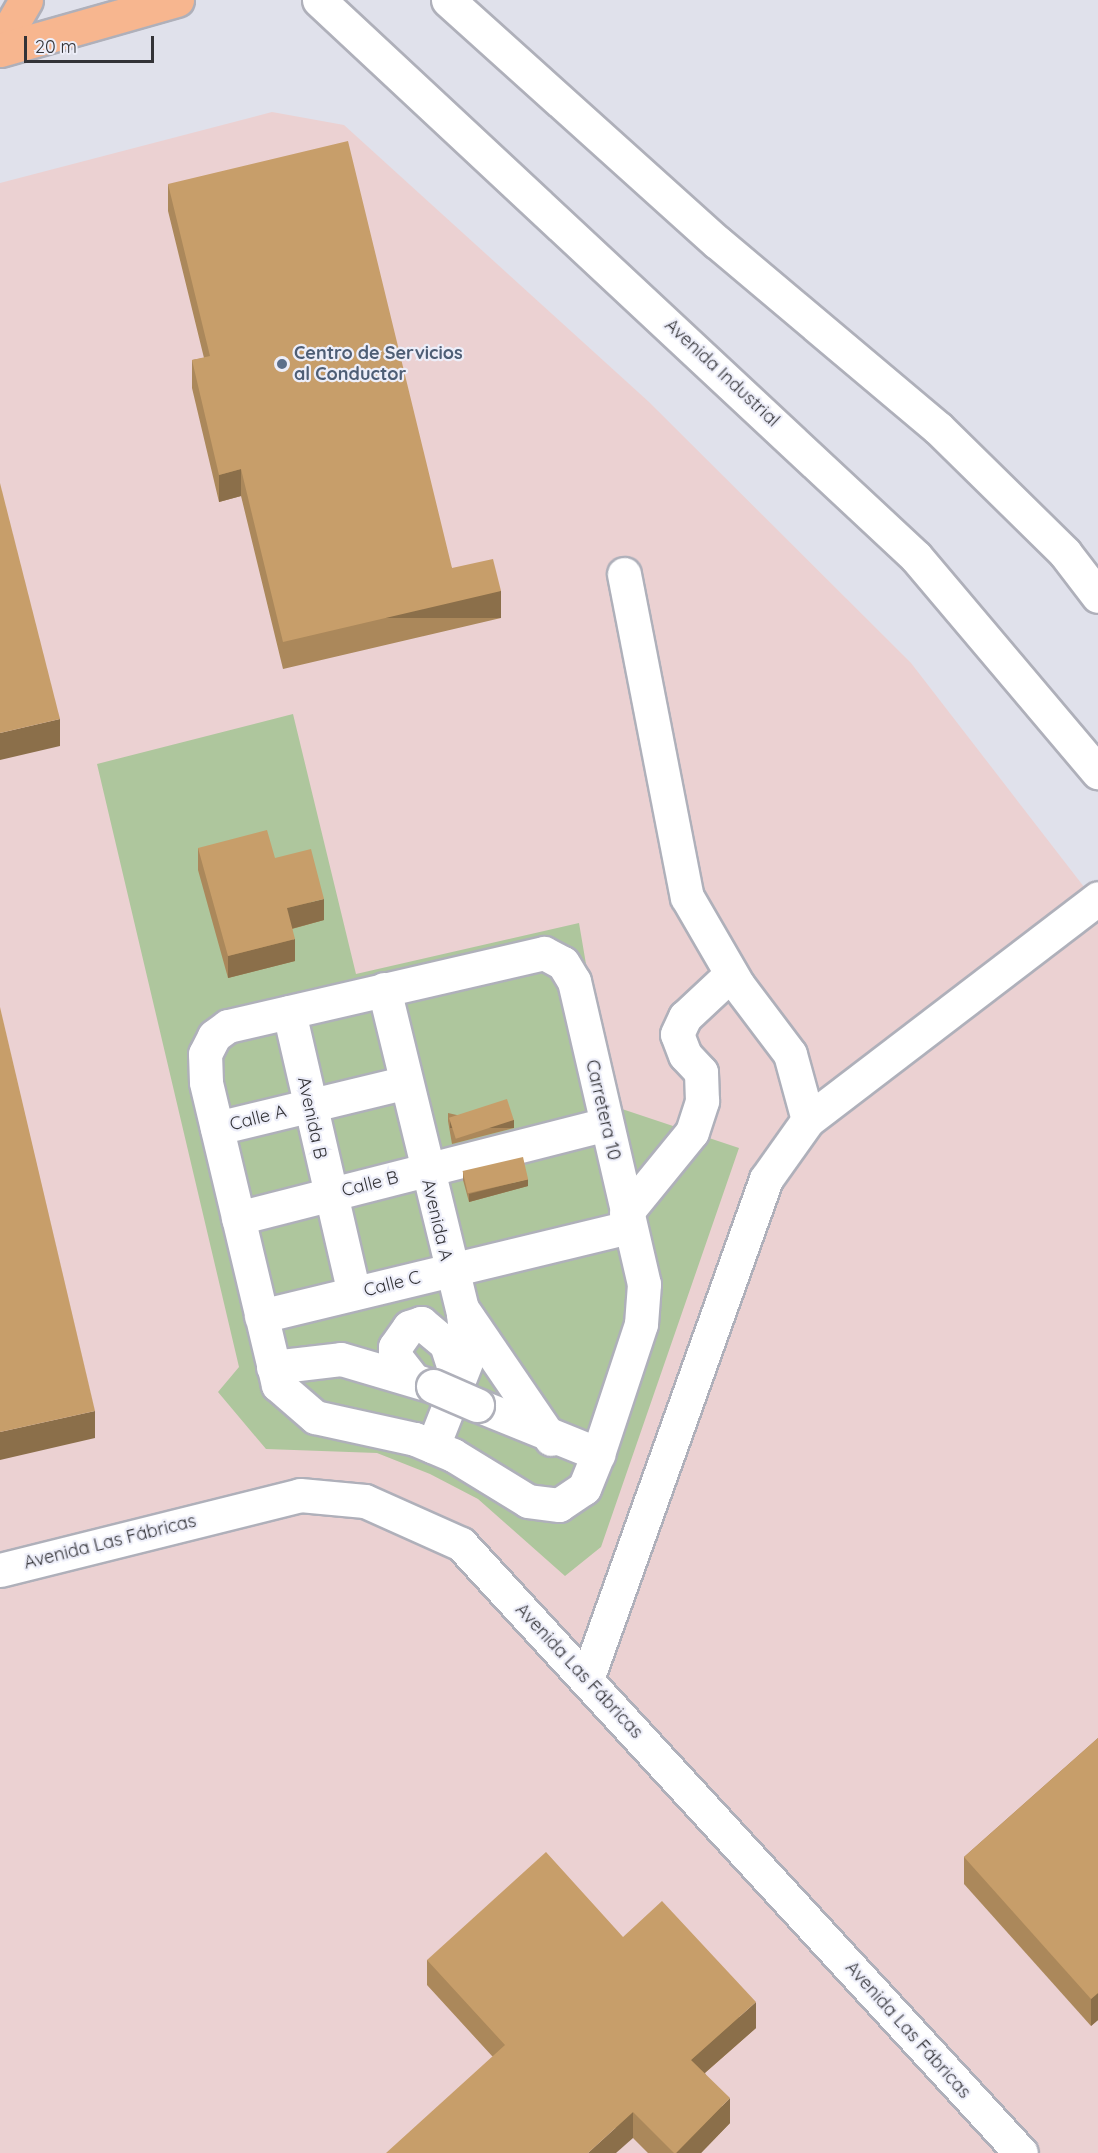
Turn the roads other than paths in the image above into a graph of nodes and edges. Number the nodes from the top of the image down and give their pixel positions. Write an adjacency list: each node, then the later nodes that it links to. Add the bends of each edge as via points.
1 (26, 0): 5 (main road)
2 (177, 0): 6 (main road)
3 (319, 0): 9 (street, Avenida Industrial, via 916,557)
4 (448, 0): 8 (street, via 717,242 938,428 1065,553)
5 (0, 45)
6 (0, 50)
7 (624, 574): 11 (street, via 687,897)
8 (1098, 596)
9 (1098, 772)
10 (1098, 898): 16 (street)
11 (731, 974): 16 (street, via 790,1054); 22 (street, via 685,1017 677,1034 685,1055 701,1072 702,1101 692,1132)
12 (384, 989): 13 (street, Carretera 10); 14 (street, Avenida A); 17 (street, Carretera 10, via 524,954 544,953 563,963 574,981)
13 (289, 1012): 15 (street, Avenida B); 18 (street, Carretera 10, via 228,1026 214,1036 205,1054)
14 (404, 1083): 15 (street, Calle A); 19 (street, Avenida A)
15 (310, 1105): 18 (street, Calle A); 20 (street, Avenida B)
16 (808, 1120): 33 (street, via 766,1179)
17 (606, 1124): 19 (street, Calle B); 22 (street, Carretera 10)
18 (217, 1128): 21 (street, Carretera 10)
19 (425, 1170): 20 (street, Calle B); 23 (street, Avenida A)
20 (329, 1194): 21 (street, Calle B); 24 (street, Avenida B)
21 (238, 1218): 26 (street, Carretera 10)
22 (628, 1220): 23 (street, Calle C); 31 (street, Carretera 10, via 644,1284 641,1324)
23 (448, 1271): 24 (street, Calle C); 25 (street, Avenida A)
24 (354, 1293): 26 (street, Calle C)
25 (460, 1306): 28 (street, Avenida A, via 468,1357); 29 (street)
26 (261, 1316): 27 (street, Carretera 10)
27 (273, 1367): 28 (street, via 341,1359); 30 (street, Carretera 10, via 278,1385 315,1417)
28 (446, 1389): 29 (street); 30 (street, Avenida A)
29 (552, 1439): 31 (street)
30 (433, 1446): 31 (street, Carretera 10, via 528,1501 559,1505 584,1488)
31 (598, 1454)
32 (0, 1569): 33 (street, Avenida Las Fábricas, via 300,1495 364,1501 461,1544)
33 (587, 1679): 34 (street, Avenida Las Fábricas)
34 (1021, 2153)

